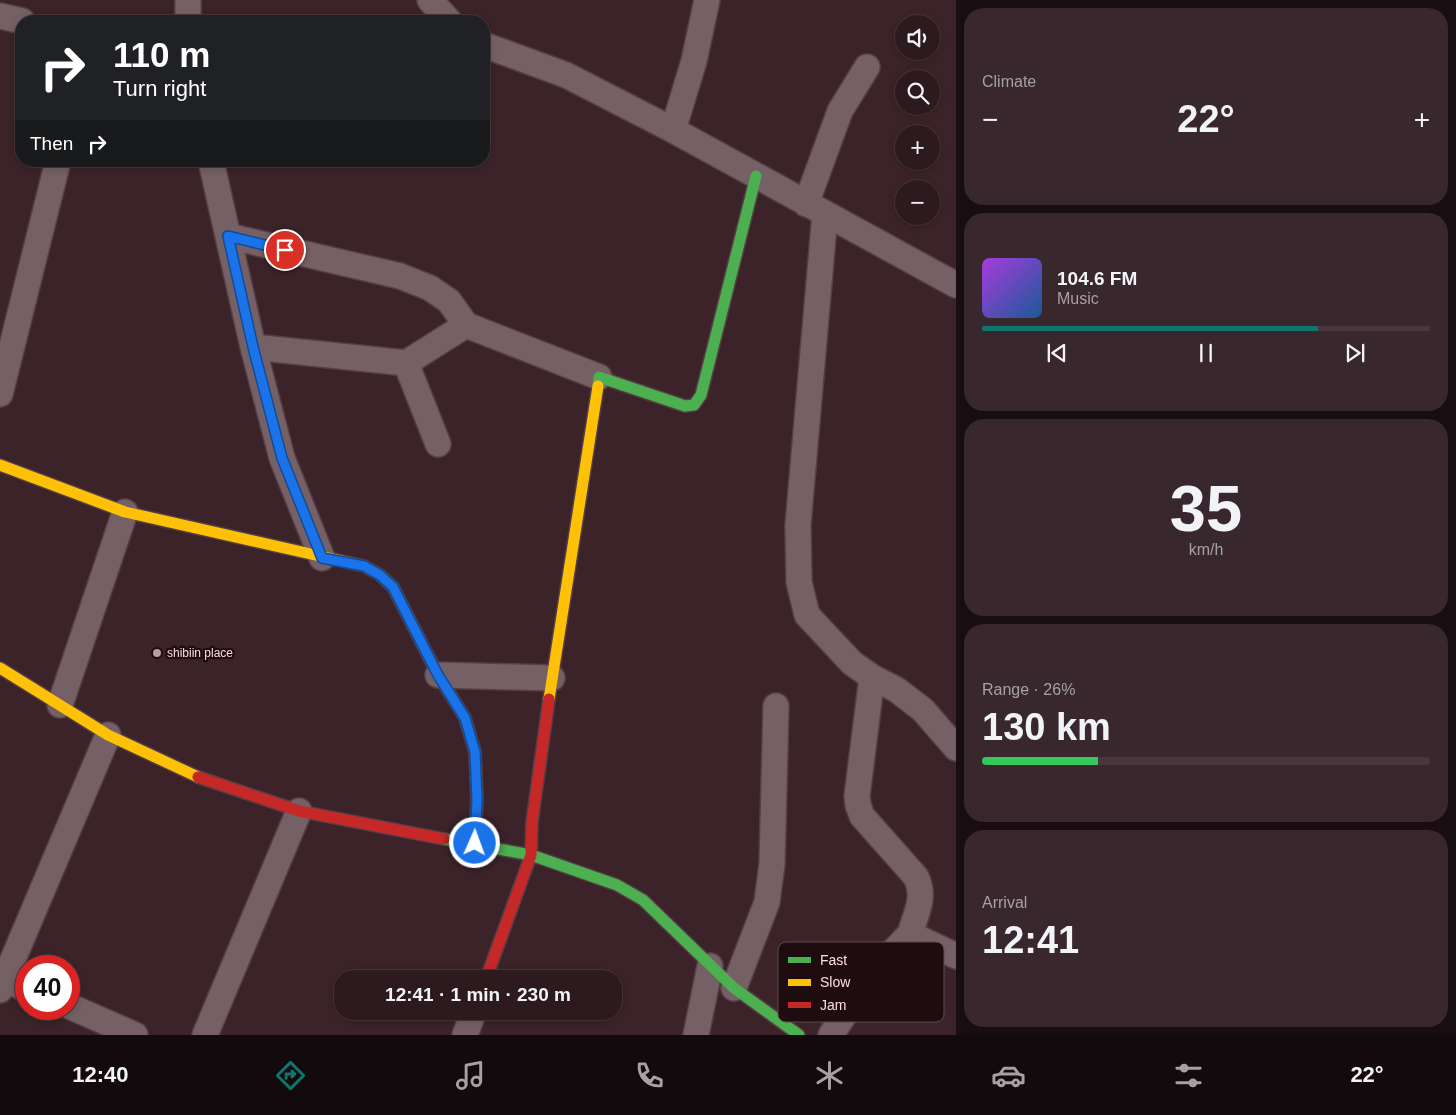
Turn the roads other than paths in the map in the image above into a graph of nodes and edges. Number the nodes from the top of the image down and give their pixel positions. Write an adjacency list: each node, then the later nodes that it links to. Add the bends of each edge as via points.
1 (188, 0): 4 (street)
2 (430, 0): 5 (street)
3 (707, 0): 10 (street, via 694,60)
4 (188, 15)
5 (444, 15)
6 (0, 16): 7 (street)
7 (15, 19)
8 (490, 46): 10 (street, via 566,76)
9 (867, 67): 14 (street, via 840,111)
10 (673, 130): 13 (street)
11 (57, 167): 21 (street)
12 (212, 167): 15 (street)
13 (756, 176): 14 (street); 20 (street, via 700,395 694,404 685,406)
14 (815, 209): 16 (street); 29 (street, via 798,525 799,582 807,615 852,663)
15 (228, 236): 17 (street, via 400,276 430,288 449,301); 18 (street)
16 (956, 286)
17 (466, 325): 19 (street); 20 (street)
18 (253, 347): 19 (street); 25 (street, via 282,458)
19 (406, 363): 22 (street)
20 (599, 377): 28 (street)
21 (0, 394)
22 (438, 444)
23 (0, 466): 24 (street)
24 (125, 512): 25 (street); 30 (street)
25 (322, 558): 27 (street, via 364,566 393,587)
26 (0, 668): 30 (street)
27 (438, 675): 28 (street); 35 (street, via 465,718 475,752)
28 (552, 678): 36 (street, via 532,822)
29 (872, 678): 33 (street, via 897,690 923,710); 37 (street, via 858,805 862,816 916,877 921,888 921,899)
30 (60, 705): 32 (street)
31 (776, 706): 45 (street, via 772,864 767,902)
32 (108, 735): 34 (street, via 201,778); 44 (street)
33 (956, 748)
34 (299, 811): 35 (street); 52 (street)
35 (475, 843): 36 (street)
36 (531, 855): 42 (street, via 617,885 643,900); 43 (street)
37 (910, 934): 38 (street); 39 (street)
38 (902, 942)
39 (927, 942)
40 (944, 950): 41 (street)
41 (956, 956)
42 (710, 966): 45 (street); 54 (street)
43 (489, 970)
44 (8, 984)
45 (734, 988): 48 (street)
46 (80, 1011): 51 (street)
47 (471, 1020): 53 (street)
48 (778, 1020)
49 (781, 1022): 55 (street)
50 (840, 1022): 56 (street)
51 (135, 1035)
52 (205, 1035)
53 (465, 1035)
54 (696, 1035)
55 (799, 1035)
56 (831, 1035)

